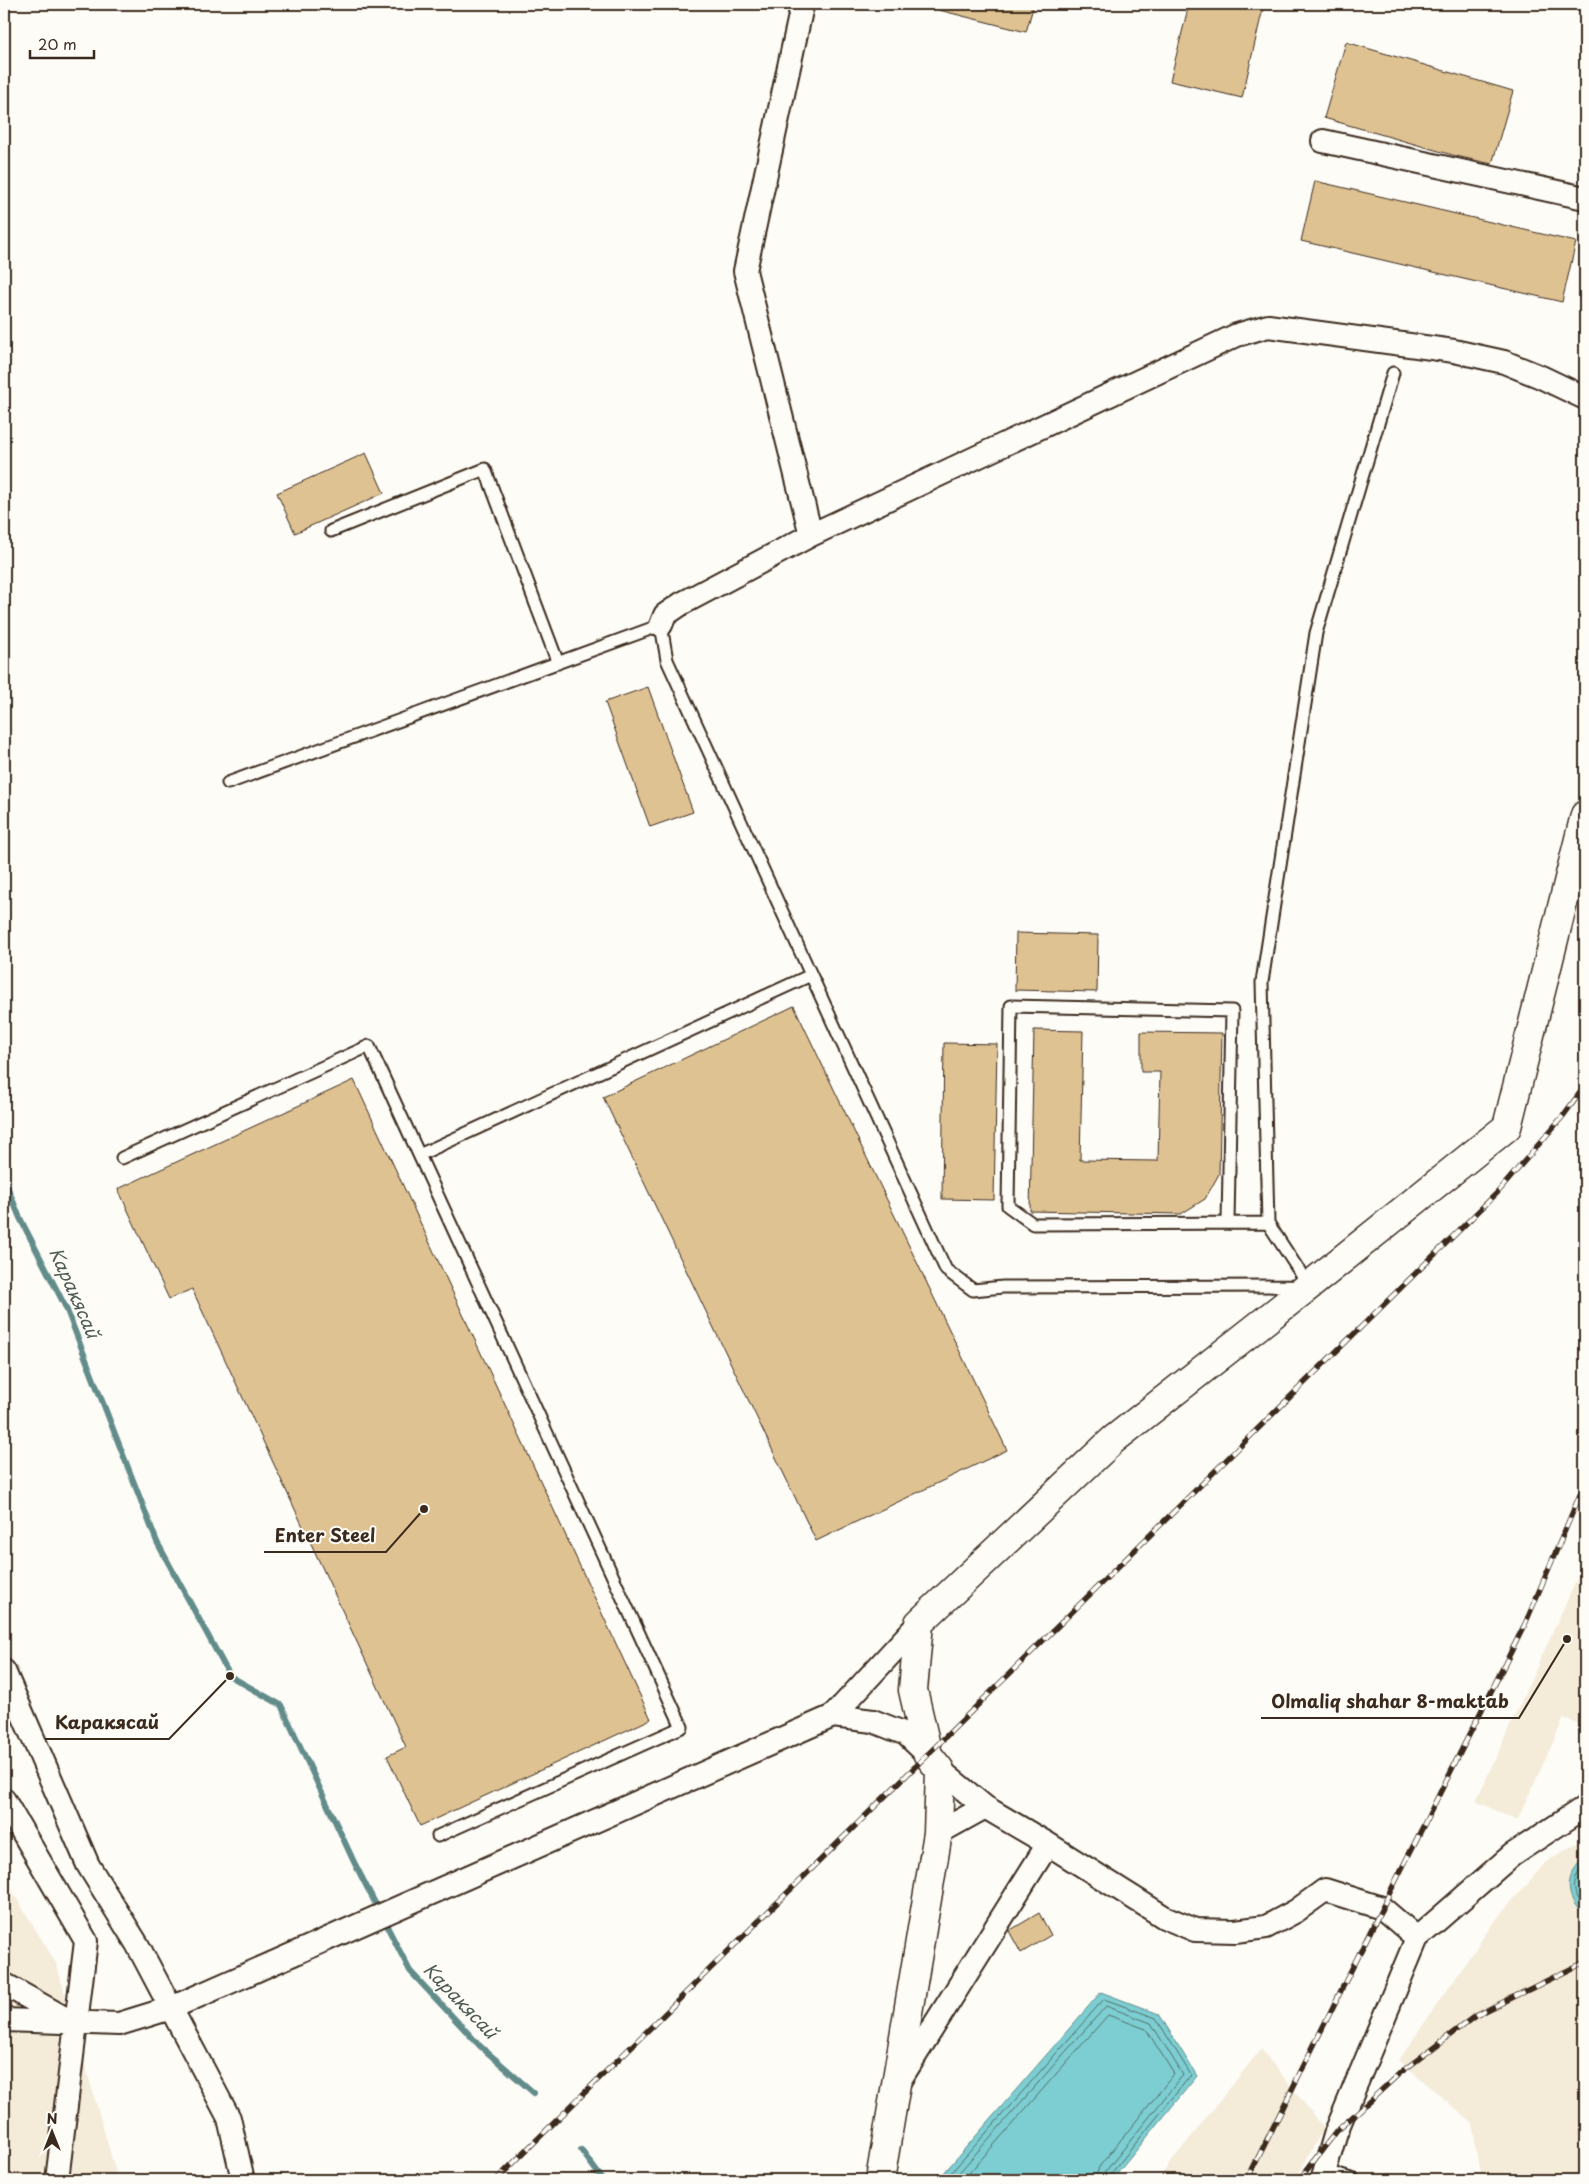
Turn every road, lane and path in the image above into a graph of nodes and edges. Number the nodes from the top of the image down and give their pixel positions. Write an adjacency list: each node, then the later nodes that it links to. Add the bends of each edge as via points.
1 (802, 6): 7 (street, via 745,271)
2 (1323, 141): 3 (street)
3 (1585, 198)
4 (1393, 373): 16 (lane, via 1316,633 1262,982)
5 (1585, 398): 7 (street, via 1504,362 1454,351 1268,326 1238,335)
6 (331, 531): 9 (lane, via 485,469)
7 (811, 535): 8 (street, via 681,604 665,615)
8 (661, 625): 9 (lane); 12 (lane, via 667,660)
9 (558, 663): 10 (lane)
10 (228, 784)
11 (1585, 815): 17 (street, via 1507,1127)
12 (811, 974): 13 (lane); 17 (lane, via 946,1270 973,1290 1003,1287)
13 (419, 1155): 14 (lane, via 369,1046); 26 (lane, via 682,1727)
14 (122, 1158)
15 (1228, 1222): 15 (lane, via 1033,1224 1008,1206 1011,1006 1232,1011); 16 (lane)
16 (1268, 1223): 17 (lane)
17 (1309, 1286): 18 (street, via 1113,1440)
18 (919, 1623): 20 (street); 21 (street, via 913,1690)
19 (4, 1671): 30 (street, via 88,1865 137,1944)
20 (833, 1716): 21 (street, via 873,1721 906,1734); 30 (street)
21 (934, 1763): 23 (street); 25 (street)
22 (4, 1800): 32 (street, via 86,1941)
23 (985, 1807): 25 (street); 27 (street)
24 (1585, 1807): 28 (street, via 1512,1855)
25 (938, 1833): 33 (street)
26 (438, 1836)
27 (1048, 1844): 28 (street, via 1164,1917 1195,1930 1235,1932 1266,1926 1296,1911 1325,1890 1382,1908); 33 (street)
28 (1417, 1938): 34 (street, via 1336,2132)
29 (4, 1984): 32 (street)
30 (171, 2008): 32 (street, via 119,2024); 36 (street, via 229,2118)
31 (4, 2020): 32 (street)
32 (76, 2024): 35 (street)
33 (895, 2088): 37 (street)
34 (1323, 2176): 38 (lane)
35 (57, 2180)
36 (243, 2180)
37 (880, 2180)
38 (1354, 2180)

